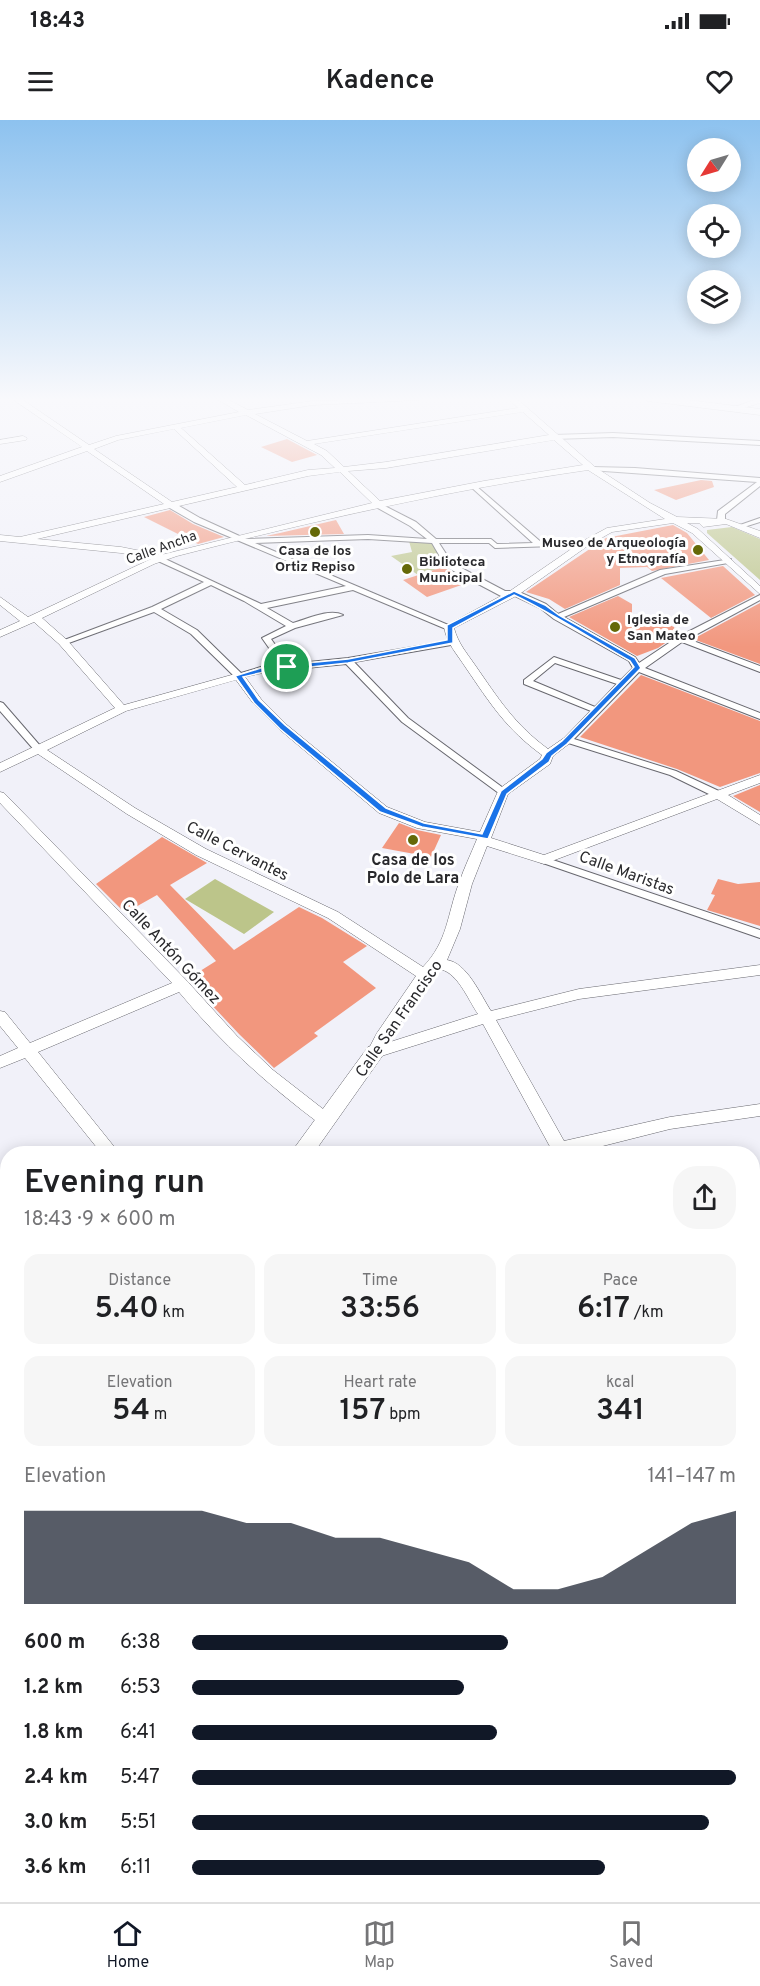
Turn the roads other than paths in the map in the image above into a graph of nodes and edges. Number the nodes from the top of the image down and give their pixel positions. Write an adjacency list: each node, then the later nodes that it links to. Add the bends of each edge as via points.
1 (136, 481): 10 (street)
2 (236, 481): 9 (street)
3 (270, 481): 9 (street)
4 (355, 481): 11 (street)
5 (504, 481): 8 (street, Calle Ancha)
6 (610, 481): 12 (street)
7 (760, 482): 14 (street)
8 (473, 486): 11 (street, Calle Ancha); 23 (street)
9 (242, 487): 10 (street)
10 (171, 505): 19 (street); 20 (street)
11 (379, 505): 19 (street, Calle Ancha); 21 (street)
12 (673, 520): 14 (street); 16 (street); 22 (street, via 610,530)
13 (760, 520): 15 (street)
14 (716, 521): 15 (street); 16 (street)
15 (744, 525): 17 (street)
16 (694, 531): 25 (street)
17 (760, 535)
18 (0, 538): 20 (street)
19 (241, 539): 21 (street, via 368,537); 24 (street, Calle Ancha); 27 (street)
20 (20, 540): 24 (street, via 121,550)
21 (434, 541): 23 (street, via 491,540 495,546); 29 (street, via 449,565 504,594)
22 (586, 543): 23 (street); 29 (street)
23 (540, 545)
24 (161, 559): 26 (street); 36 (street, Calle Ancha)
25 (728, 561): 28 (street); 35 (street, via 663,572)
26 (211, 582): 32 (street); 33 (street)
27 (354, 587): 32 (street); 38 (street)
28 (760, 591)
29 (514, 593): 35 (street, via 543,606); 38 (street)
30 (760, 597): 40 (street)
31 (0, 600): 36 (street)
32 (260, 607): 37 (street)
33 (155, 609): 41 (street); 47 (street, via 194,632)
34 (339, 615): 37 (street)
35 (556, 617): 45 (street, via 632,659)
36 (31, 619): 39 (street, Calle Ancha); 41 (street)
37 (292, 626): 44 (street, via 266,638)
38 (449, 627): 42 (street)
39 (0, 634)
40 (681, 639): 45 (street); 46 (street)
41 (63, 642): 50 (street)
42 (451, 642): 43 (street); 55 (street, via 513,728)
43 (348, 661): 44 (street); 58 (street, via 405,720)
44 (287, 667): 47 (street)
45 (638, 668): 48 (street); 52 (street)
46 (760, 669)
47 (239, 676): 50 (street); 62 (street, Calle Maristas, via 256,702 383,810 422,825)
48 (622, 683): 51 (street); 51 (street, via 554,660 527,682)
49 (0, 705): 54 (street)
50 (122, 709): 54 (street)
51 (595, 710): 53 (street)
52 (760, 717)
53 (568, 740): 55 (street); 59 (street, via 673,773)
54 (39, 750): 56 (street); 67 (street, Calle Cervantes, via 201,852 333,915)
55 (548, 754): 58 (street, via 546,761)
56 (0, 768)
57 (760, 779): 59 (street)
58 (503, 792): 62 (street, Calle San Francisco)
59 (717, 794): 61 (street); 63 (street)
60 (0, 796): 68 (street, Calle Antón Gómez)
61 (760, 821)
62 (484, 839): 63 (street, Calle Maristas); 65 (street, Calle San Francisco)
63 (544, 860): 64 (street, Calle Maristas)
64 (760, 934)
65 (437, 964): 67 (street, Calle San Francisco); 70 (street, via 450,965 458,972)
66 (760, 970): 70 (street, via 579,994)
67 (424, 975): 72 (street, Calle San Francisco)
68 (182, 985): 71 (street); 75 (street, Calle Antón Gómez, via 245,1054 283,1089)
69 (0, 1016): 71 (street)
70 (487, 1017): 72 (street); 78 (street)
71 (29, 1050): 73 (street); 76 (street)
72 (375, 1052): 75 (street, Calle San Francisco)
73 (0, 1062)
74 (760, 1110): 79 (street, via 670,1123)
75 (326, 1120): 77 (street, Calle San Francisco)
76 (106, 1146)
77 (307, 1146)
78 (559, 1146)
79 (581, 1146)

